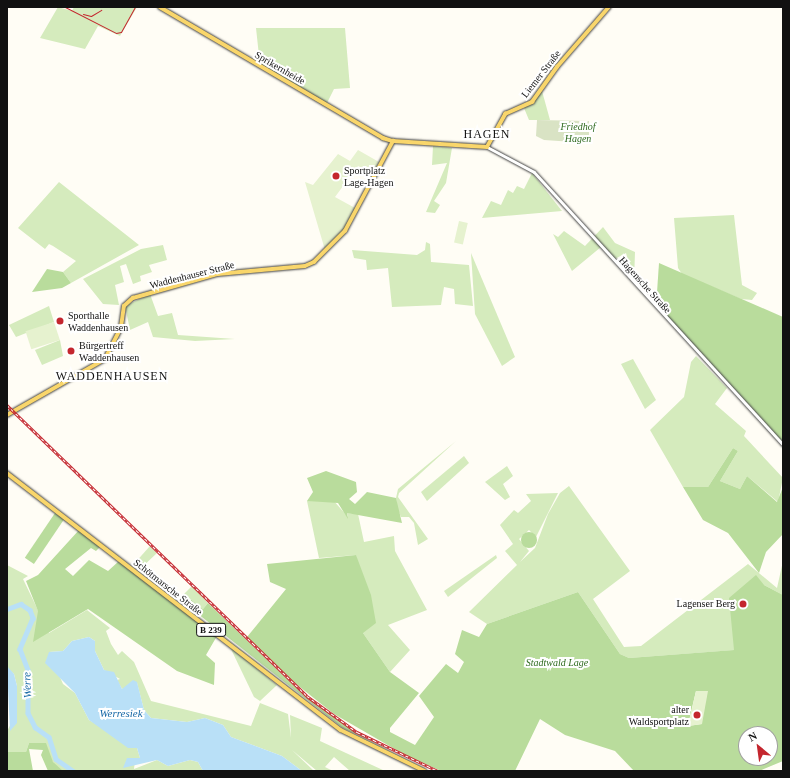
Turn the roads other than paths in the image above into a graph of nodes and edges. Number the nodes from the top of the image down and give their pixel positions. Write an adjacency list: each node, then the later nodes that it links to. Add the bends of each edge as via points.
1 (160, 7): 3 (main road, Sprikernheide)
2 (609, 7): 4 (main road, Liemer Straße, via 556,67 532,102 505,114)
3 (393, 141): 4 (main road); 5 (main road, Waddenhauser Straße, via 345,231 314,262 305,266 218,274 133,298 124,306 121,327 105,359)
4 (488, 147): 6 (street, Hagensche Straße, via 534,172)
5 (7, 415)
6 (783, 445)
7 (7, 473): 8 (main road, Schötmarsche Straße / B 239, via 344,732)
8 (425, 771)

